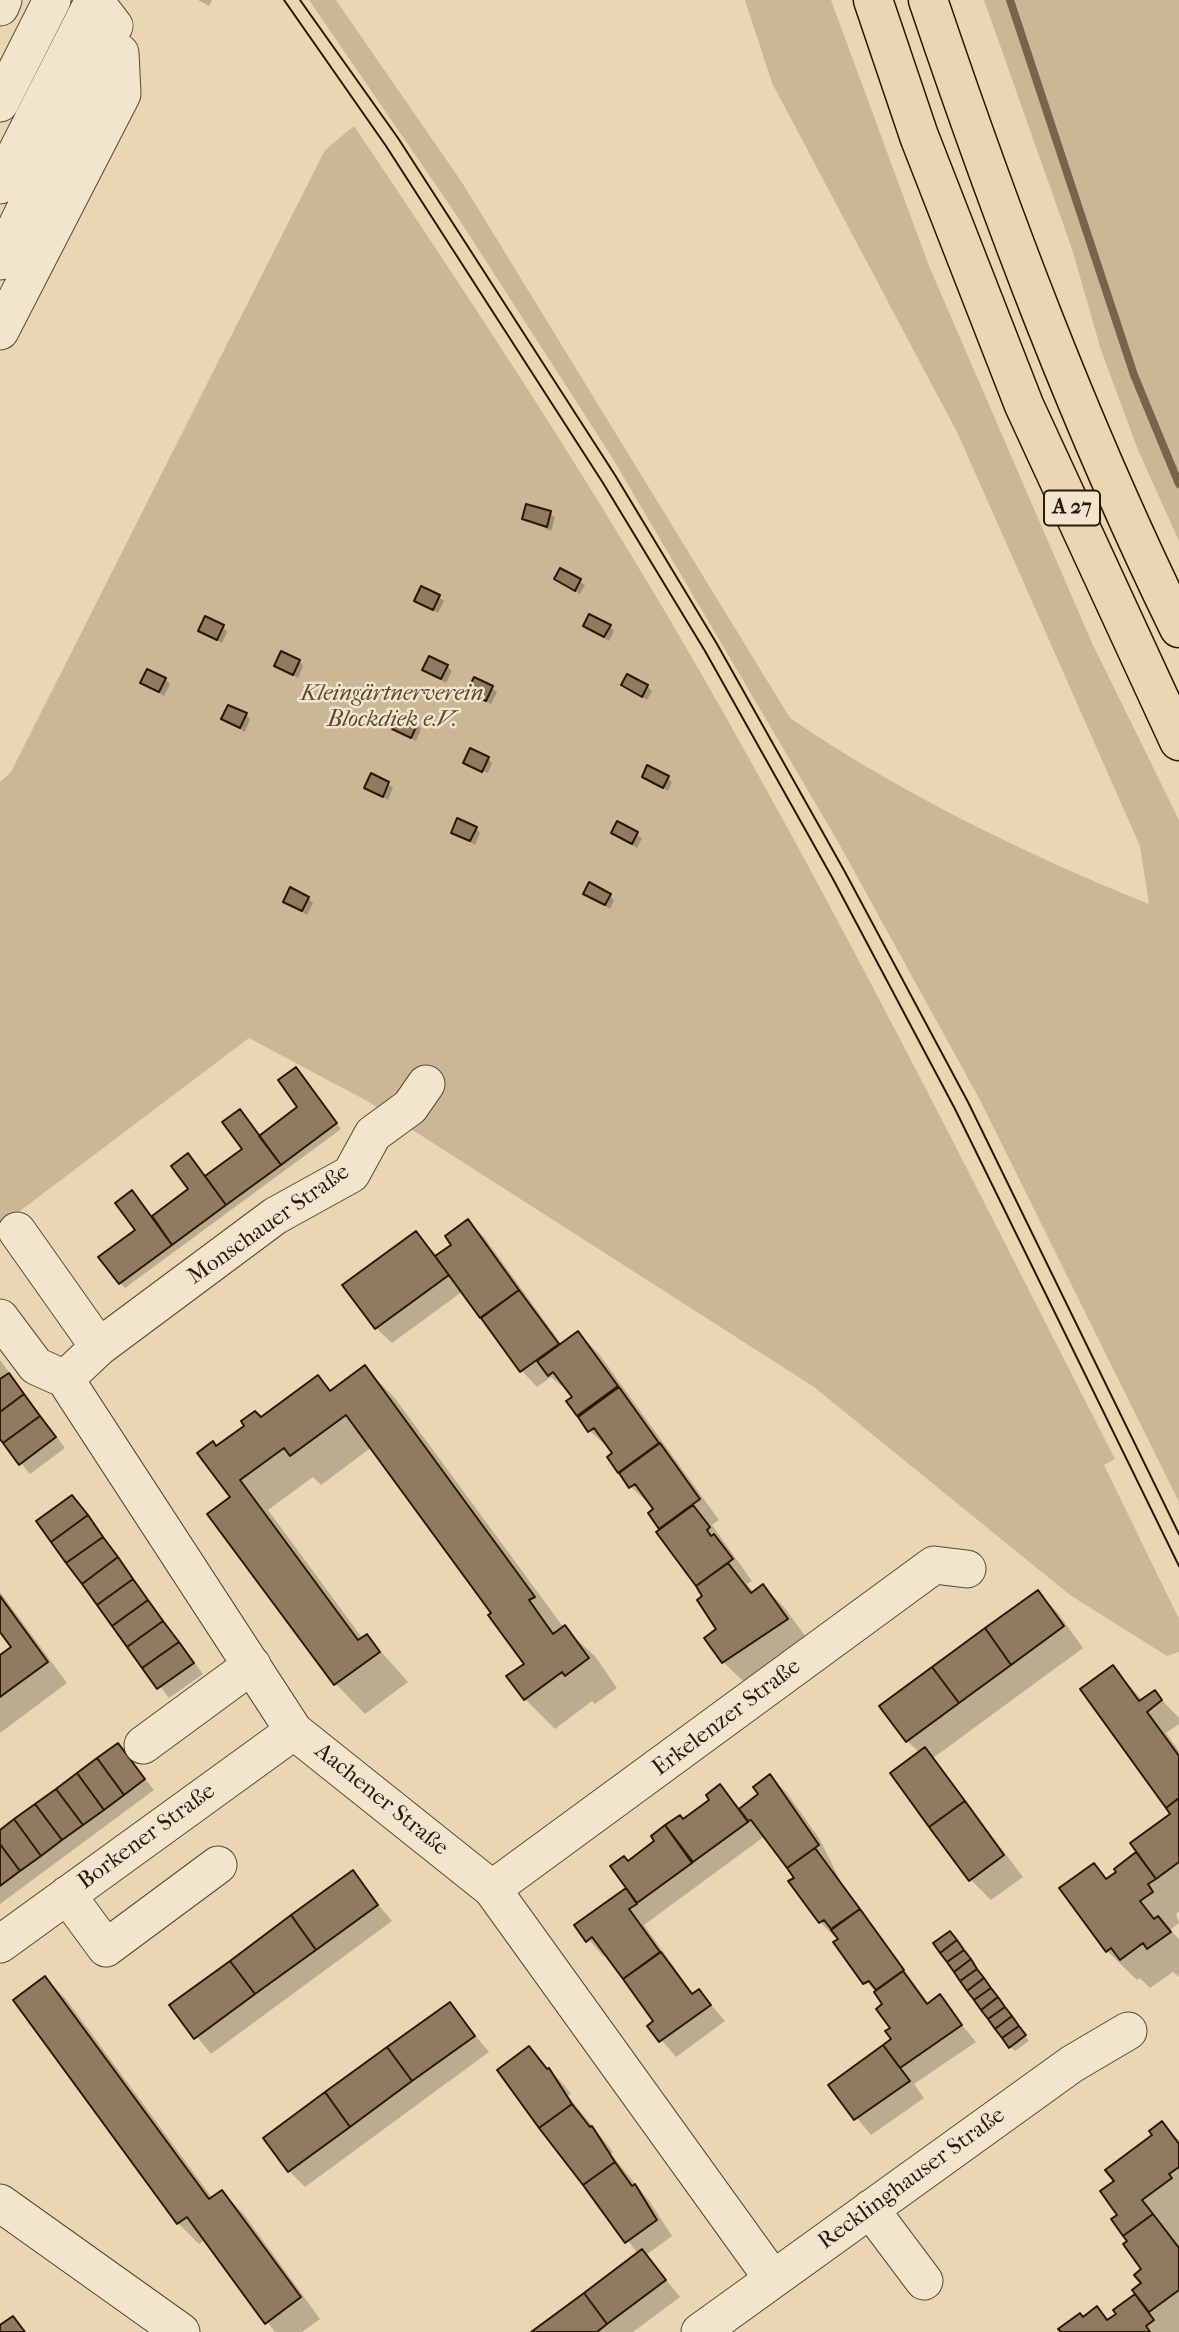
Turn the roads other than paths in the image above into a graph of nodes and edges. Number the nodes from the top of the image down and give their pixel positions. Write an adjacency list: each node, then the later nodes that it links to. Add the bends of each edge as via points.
1 (3, 0): 6 (street)
2 (28, 0): 8 (street)
3 (52, 0): 9 (street)
4 (873, 0): 17 (highway, A 27, via 919,136 1019,393)
5 (928, 0): 16 (highway, A 27, via 969,122 1071,383)
6 (0, 7)
7 (101, 18): 10 (street); 11 (street); 12 (street); 13 (street); 14 (street); 15 (street, via 122,94)
8 (0, 58)
9 (0, 103)
10 (0, 141)
11 (0, 185)
12 (0, 224)
13 (0, 261)
14 (0, 294)
15 (0, 331)
16 (1179, 628)
17 (1179, 741)
18 (426, 1084): 21 (street, Monschauer Straße, via 410,1107 373,1134 351,1174 275,1216)
19 (17, 1231): 21 (street)
20 (0, 1318): 22 (street, via 36,1366)
21 (99, 1347): 22 (street, Monschauer Straße)
22 (65, 1379): 24 (street, Aachener Straße)
23 (967, 1569): 28 (street, Erkelenzer Straße, via 934,1565)
24 (252, 1665): 25 (street, Aachener Straße); 26 (street)
25 (294, 1731): 28 (street, Aachener Straße); 29 (street, Borkener Straße)
26 (143, 1745)
27 (218, 1865): 29 (street, via 106,1948)
28 (492, 1889): 34 (street, Aachener Straße)
29 (67, 1895): 30 (street, Borkener Straße)
30 (0, 1944)
31 (1128, 2031): 33 (street, Recklinghauser Straße, via 1072,2064)
32 (0, 2203): 36 (street)
33 (870, 2208): 34 (street, Recklinghauser Straße); 35 (street)
34 (773, 2278): 37 (street, Recklinghauser Straße)
35 (924, 2281)
36 (181, 2332)
37 (700, 2332)

